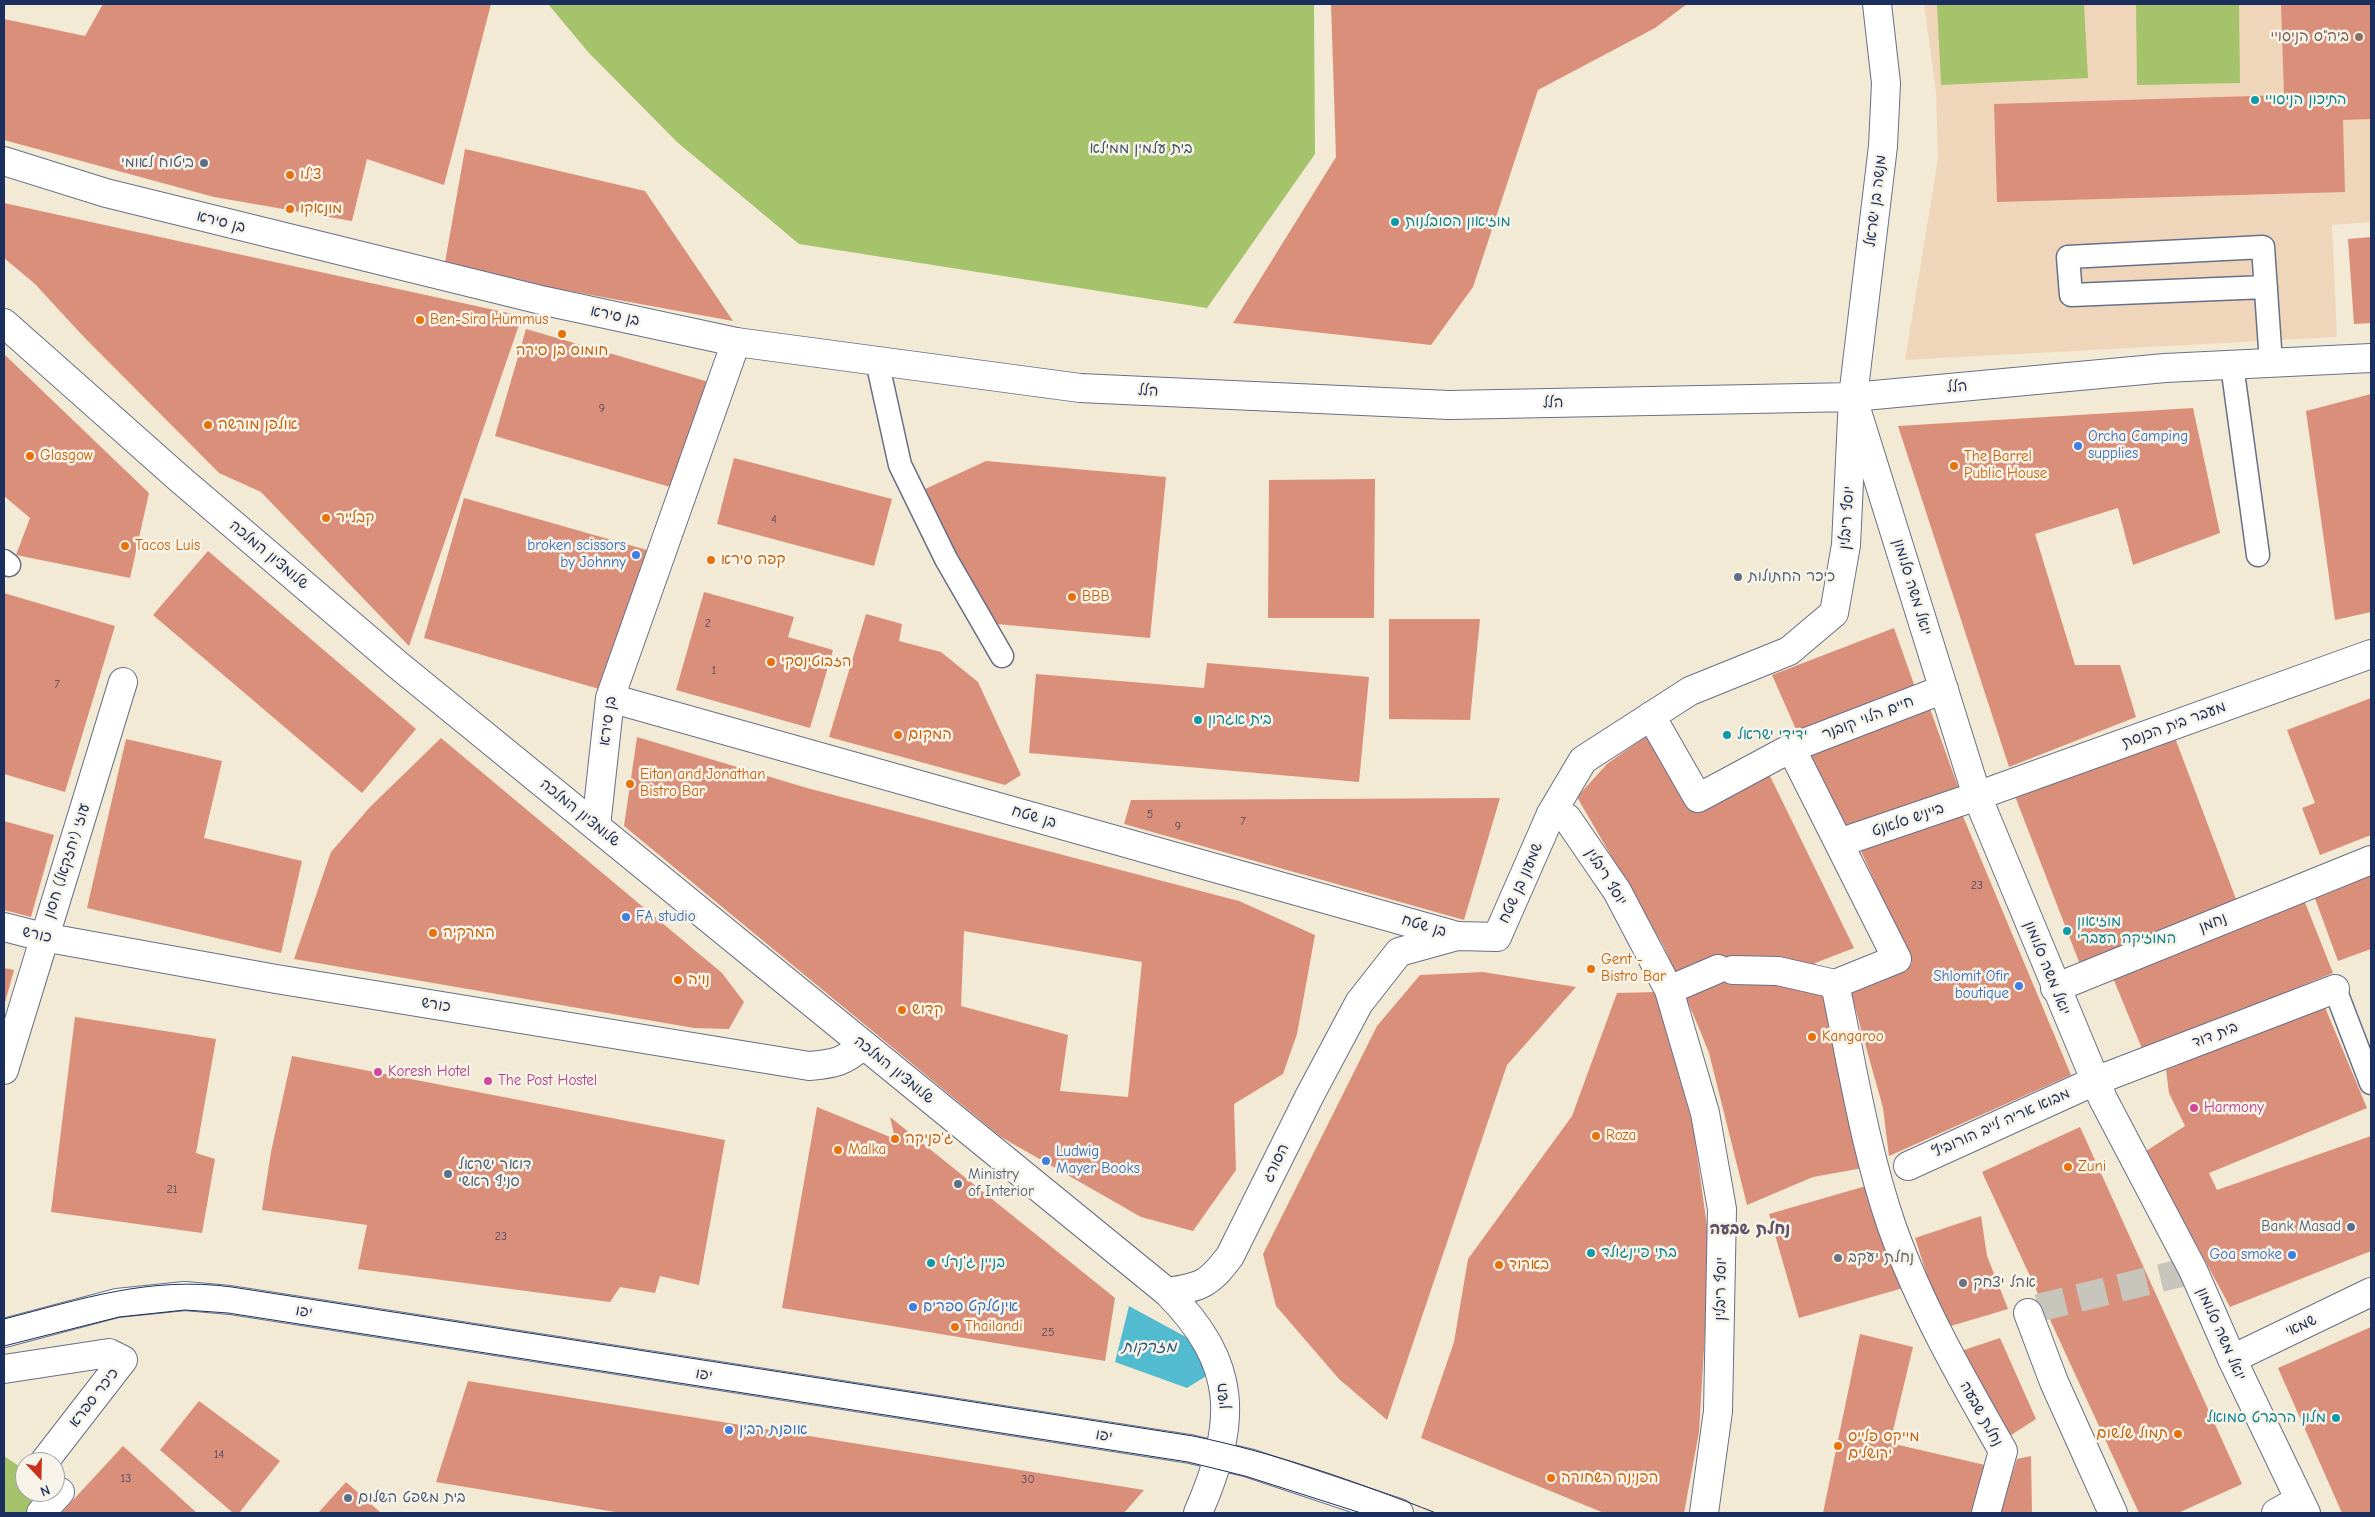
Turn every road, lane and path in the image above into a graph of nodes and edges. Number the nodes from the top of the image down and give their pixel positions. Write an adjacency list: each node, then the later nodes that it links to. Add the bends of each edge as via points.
1 (1877, 4): 10 (street, מנשה בן ישראל, via 1886,83 1883,146)
2 (4, 162): 5 (street, בן סירא, via 106,193 545,302)
3 (2266, 287): 3 (lane, via 2263,247 2068,258 2071,295); 8 (lane)
4 (4, 323): 21 (street, שלומציון המלכה, via 398,665)
5 (736, 342): 7 (street, הלל); 16 (street, בן סירא)
6 (2371, 358): 8 (street, הלל)
7 (877, 361): 10 (street, הלל, via 1080,388 1449,405); 13 (lane, via 900,465 946,559)
8 (2271, 363): 9 (street, הלל)
9 (2232, 364): 10 (street, הלל); 11 (lane)
10 (1853, 397): 15 (street, יואל משה סלומון); 17 (street, יוסף ריבלין, via 1846,546 1834,613 1789,651 1690,691)
11 (2258, 555)
12 (2371, 654): 19 (street, מעבר בית הכנסת)
13 (1002, 656)
14 (124, 682): 26 (street, עוזי (יחזקאל) חסון)
15 (1944, 689): 18 (street, חיים הלוי קובנר); 19 (street, יואל משה סלומון)
16 (610, 698): 21 (street, בן סירא); 25 (street, בן שטח)
17 (1651, 716): 18 (street, חיים הלוי קובנר, via 1698,798); 20 (street, יוסף ריבלין, via 1584,760)
18 (1791, 748): 22 (street)
19 (1977, 796): 22 (street, בייניש סלאנט); 28 (street, יואל משה סלומון)
20 (1551, 814): 25 (street, שמעון בן שטח, via 1497,937); 30 (street, יוסף ריבלין, via 1567,818 1617,891)
21 (596, 826): 32 (street, שלומציון המלכה)
22 (1839, 843): 27 (street, via 1896,960)
23 (2371, 860): 28 (street, נחמן)
24 (4, 927): 26 (street, כורש)
25 (1458, 936): 31 (street, שמעון בן שטח, via 1399,952)
26 (43, 937): 32 (street, כורש, via 276,979 809,1066 832,1064 848,1058); 33 (street, עוזי (יחזקאל) חסון)
27 (1835, 984): 30 (street, via 1778,970 1725,969); 51 (street, נחלת שבעה, via 1874,1166 1893,1228 1944,1346 2002,1451)
28 (2055, 988): 34 (street, יואל משה סלומון)
29 (2335, 989): 34 (street, בית דוד); 35 (lane)
30 (1669, 990): 50 (street, יוסף ריבלין, via 1705,1113 1722,1209 1718,1411)
31 (1359, 1003): 37 (street, הסורג, via 1230,1256 1214,1277 1195,1288)
32 (863, 1045): 37 (street, שלומציון המלכה)
33 (4, 1070)
34 (2095, 1081): 36 (street, מבוא אריה לייב הורוביץ); 41 (street, יואל משה סלומון, via 2193,1270)
35 (2371, 1083)
36 (1908, 1166)
37 (1167, 1292): 44 (street, חשין, via 1191,1316 1221,1373 1225,1400 1224,1436)
38 (2371, 1292): 41 (street, שמאי)
39 (2028, 1313): 52 (street, via 2054,1382)
40 (4, 1333): 44 (street, יפו, via 117,1303 185,1296 230,1300)
41 (2232, 1359): 46 (street, יואל משה סלומון)
42 (4, 1369): 43 (street, כיכר ספרא, via 109,1353 123,1360)
43 (52, 1452)
44 (1218, 1455): 48 (street, חשין); 49 (street, יפו)
45 (51, 1502): 47 (street)
46 (2293, 1509)
47 (41, 1513)
48 (1198, 1513)
49 (1399, 1513)
50 (1704, 1513)
51 (1986, 1513)
52 (2112, 1513)

